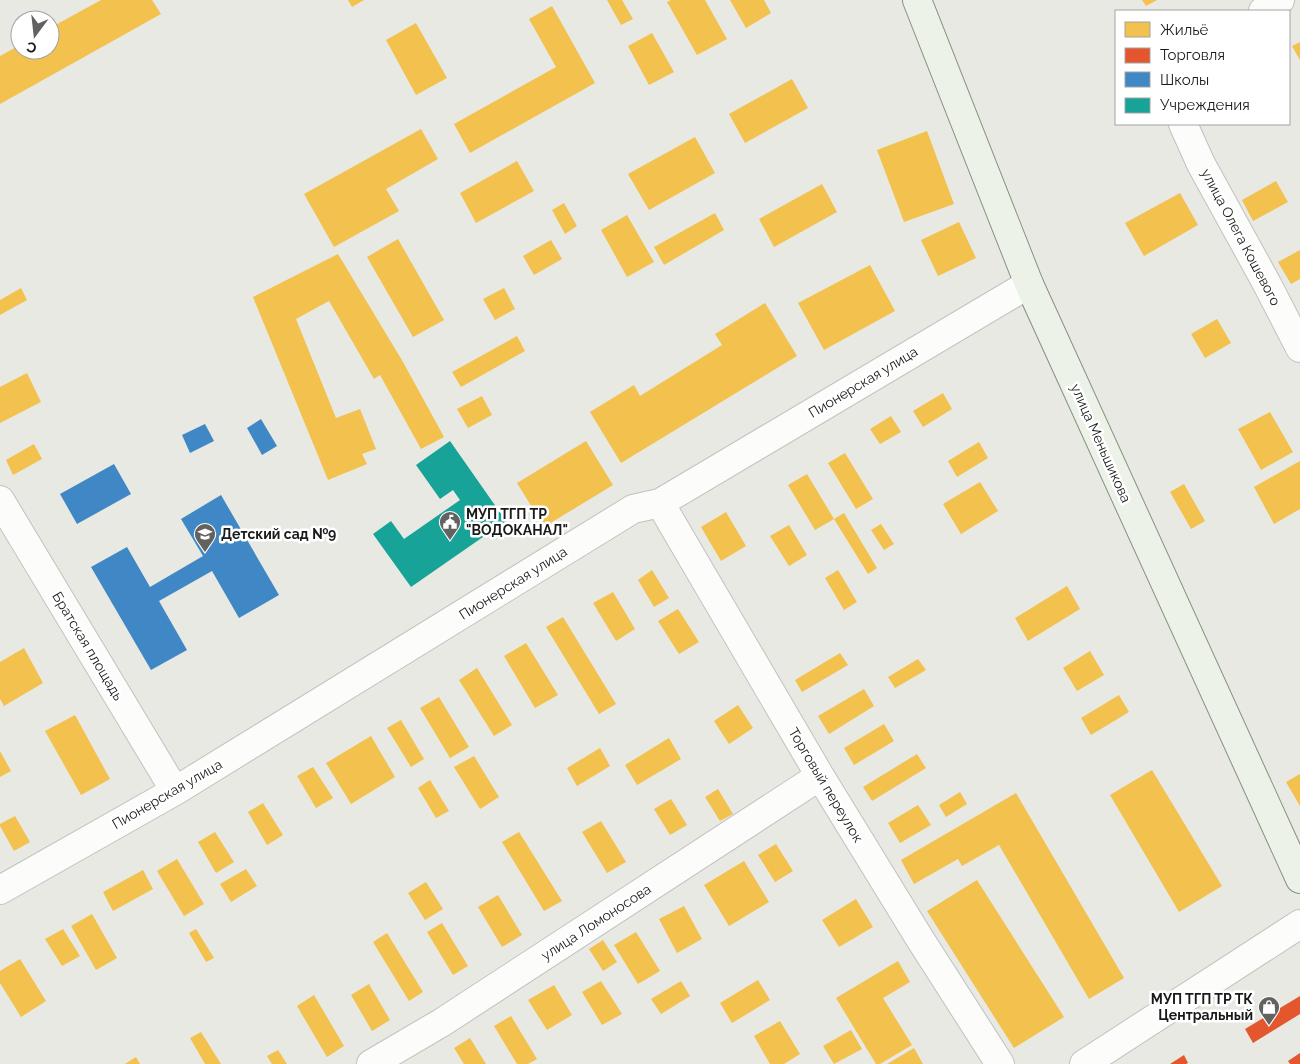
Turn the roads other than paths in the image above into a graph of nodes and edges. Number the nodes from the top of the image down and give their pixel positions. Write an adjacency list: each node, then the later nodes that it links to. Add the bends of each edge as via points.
1 (917, 0): 5 (street, улица Меньшикова)
2 (1280, 0): 3 (street)
3 (1265, 10)
4 (1184, 125): 6 (street, улица Олега Кошевого, via 1201,164)
5 (1029, 284): 8 (street, Пионерская улица); 11 (street, улица Меньшикова)
6 (1300, 348)
7 (0, 500): 10 (street, Братская площадь)
8 (660, 503): 9 (street, Торговый переулок); 10 (street, Пионерская улица, via 632,509)
9 (820, 776): 14 (street, улица Ломоносова, via 442,1023); 15 (street, Торговый переулок)
10 (175, 791): 12 (street, Пионерская улица)
11 (1300, 879)
12 (0, 890)
13 (1300, 924): 16 (street)
14 (370, 1064)
15 (1000, 1064)
16 (1084, 1064)

